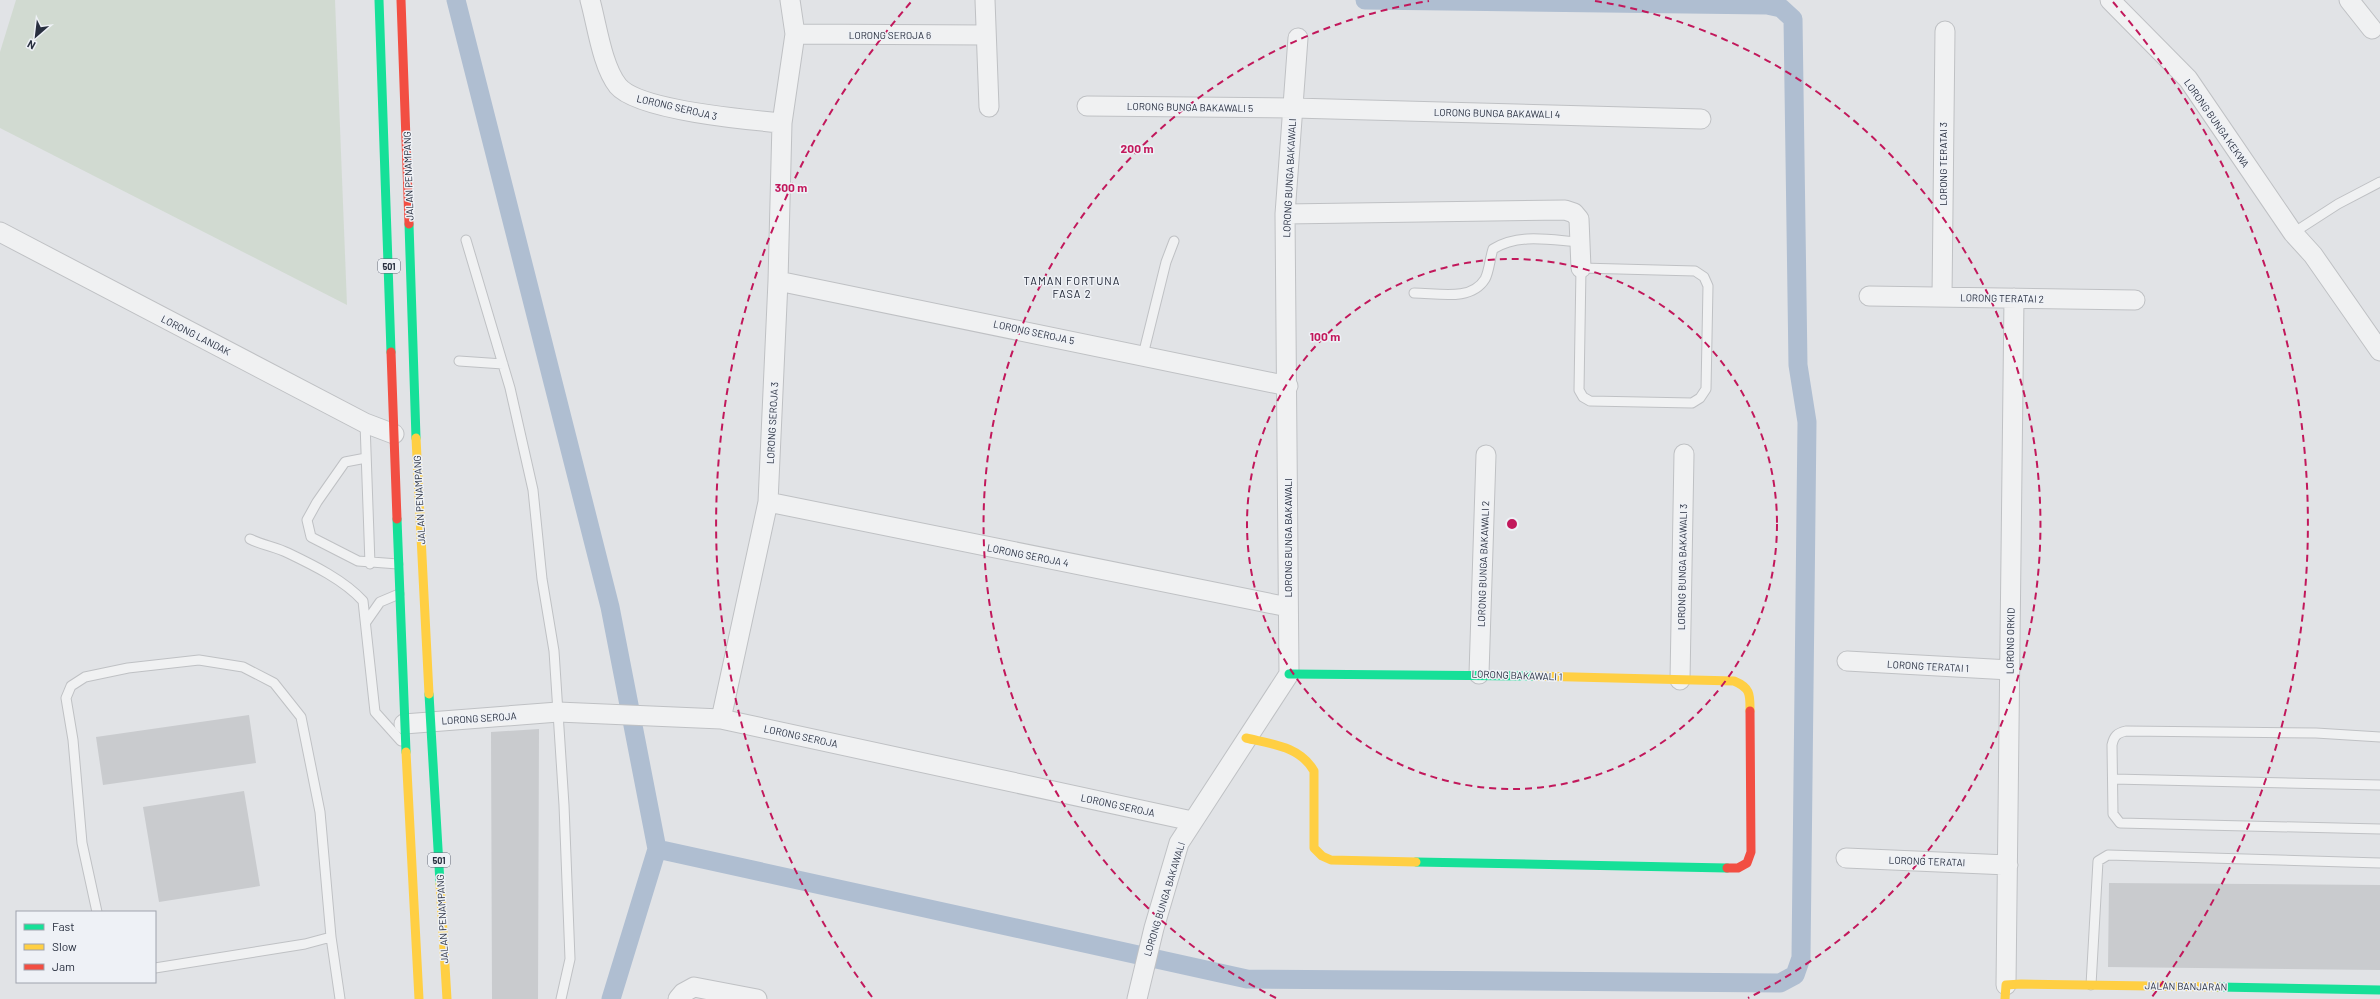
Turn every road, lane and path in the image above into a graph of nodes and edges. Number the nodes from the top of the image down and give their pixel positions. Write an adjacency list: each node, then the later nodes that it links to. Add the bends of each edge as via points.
1 (379, 0): 14 (main road, 501)
2 (401, 0): 39 (main road, JALAN PENAMPANG / 501)
3 (590, 0): 19 (street, LORONG SEROJA 3, via 610,74 618,87 629,95 644,101 722,117)
4 (790, 0): 10 (street, LORONG SEROJA 3)
5 (985, 0): 11 (street)
6 (2110, 0): 23 (street, LORONG BUNGA KEKWA, via 2188,79)
7 (2349, 0): 8 (street)
8 (2372, 29)
9 (1944, 31): 31 (street, LORONG TERATAI 3)
10 (795, 34): 11 (street, LORONG SEROJA 6); 19 (street, LORONG SEROJA 3)
11 (985, 36): 16 (street)
12 (1298, 38): 17 (street, LORONG BUNGA BAKAWALI)
13 (370, 47): 14 (main road)
14 (383, 97): 41 (main road, 501)
15 (1087, 106): 17 (street, LORONG BUNGA BAKAWALI 5)
16 (989, 107)
17 (1294, 108): 18 (street, LORONG BUNGA BAKAWALI 4); 21 (street, LORONG BUNGA BAKAWALI)
18 (1701, 119)
19 (782, 124): 28 (street, LORONG SEROJA 3)
20 (2380, 182): 23 (lane, via 2338,204)
21 (1285, 214): 26 (street, via 1565,210 1574,213 1579,219); 38 (street, LORONG BUNGA BAKAWALI)
22 (0, 232): 40 (street, LORONG LANDAK)
23 (2293, 233): 34 (street, LORONG BUNGA KEKWA, via 2313,255)
24 (466, 240): 37 (lane)
25 (1174, 241): 35 (lane, via 1166,262)
26 (1580, 242): 27 (street); 29 (lane, via 1521,239 1505,242 1492,249 1486,278 1478,288 1466,294)
27 (1582, 268): 27 (lane, via 1695,272 1704,277 1708,286 1706,389 1700,398 1692,403 1590,402 1583,397 1579,390)
28 (778, 281): 35 (street, LORONG SEROJA 5); 46 (street, LORONG SEROJA 3)
29 (1414, 293)
30 (1868, 296): 31 (street, LORONG TERATAI 2)
31 (1942, 297): 32 (street, LORONG TERATAI 2)
32 (2014, 298): 33 (street, LORONG TERATAI 2); 54 (street, LORONG ORKID)
33 (2135, 300)
34 (2380, 351)
35 (1143, 355): 38 (street, LORONG SEROJA 5)
36 (459, 361): 37 (lane)
37 (503, 364): 58 (lane, via 533,490 542,578 554,651)
38 (1288, 386): 51 (street, LORONG BUNGA BAKAWALI)
39 (415, 406): 41 (main road); 45 (main road, JALAN PENAMPANG / 501)
40 (365, 423): 41 (street, LORONG LANDAK); 44 (lane)
41 (401, 426): 45 (main road); 49 (main road, 501)
42 (1684, 454): 57 (street, LORONG BUNGA BAKAWALI 3)
43 (1486, 455): 56 (street, LORONG BUNGA BAKAWALI 2)
44 (366, 458): 48 (lane); 48 (lane, via 345,462 317,502 308,520 311,537 358,561)
45 (418, 500): 60 (main road, JALAN PENAMPANG / 501)
46 (768, 502): 51 (street, LORONG SEROJA 4); 59 (street, LORONG SEROJA 3)
47 (250, 538): 52 (lane, via 287,553 357,594 363,601)
48 (370, 564): 49 (lane)
49 (398, 564): 50 (main road, 501)
50 (399, 594): 52 (lane, via 380,602); 61 (main road, 501)
51 (1288, 607): 55 (street, LORONG BUNGA BAKAWALI)
52 (366, 622): 64 (lane, via 375,712)
53 (1847, 661): 54 (street, LORONG TERATAI 1)
54 (2010, 670): 71 (street, LORONG ORKID)
55 (1289, 674): 56 (main road, LORONG BAKAWALI 1); 63 (street, LORONG BUNGA BAKAWALI)
56 (1479, 674): 57 (main road, LORONG BAKAWALI 1)
57 (1680, 680): 63 (main road, LORONG BAKAWALI 1, via 1734,681 1744,685 1750,695 1751,852 1747,863 1738,868 1331,860 1314,848 1314,771 1310,761 1301,754)
58 (558, 712): 59 (street, LORONG SEROJA); 60 (street, LORONG SEROJA); 83 (lane, via 570,959)
59 (721, 718): 67 (street, LORONG SEROJA)
60 (431, 721): 61 (street, LORONG SEROJA); 82 (main road, JALAN PENAMPANG / 501)
61 (404, 724): 64 (main road, 501)
62 (2380, 737): 65 (lane, via 2190,730 2118,732 2112,745)
63 (1246, 738): 67 (street, LORONG BUNGA BAKAWALI)
64 (405, 745): 74 (main road, 501)
65 (2113, 779): 66 (lane); 68 (lane, via 2113,814 2115,819 2126,825)
66 (2380, 785)
67 (1192, 821): 86 (street, LORONG BUNGA BAKAWALI, via 1179,843 1154,928)
68 (2380, 829)
69 (1846, 858): 71 (street, LORONG TERATAI)
70 (2380, 863): 76 (lane, via 2108,855 2098,862)
71 (2008, 865): 79 (street, LORONG ORKID)
72 (97, 911): 73 (lane, via 82,843 73,740 66,698 71,686 85,677 128,668 199,660 243,667 274,683 301,717 320,812)
73 (331, 937): 75 (lane, via 305,944); 80 (lane)
74 (416, 951): 77 (main road); 81 (main road, 501)
75 (156, 968)
76 (2090, 984): 78 (main road, JALAN BANJARAN); 79 (main road, JALAN BANJARAN)
77 (409, 990)
78 (2380, 990)
79 (2006, 992)
80 (340, 999)
81 (419, 999)
82 (447, 999)
83 (561, 999)
84 (678, 999): 85 (street, via 682,993 694,987)
85 (757, 999)
86 (1137, 999)

